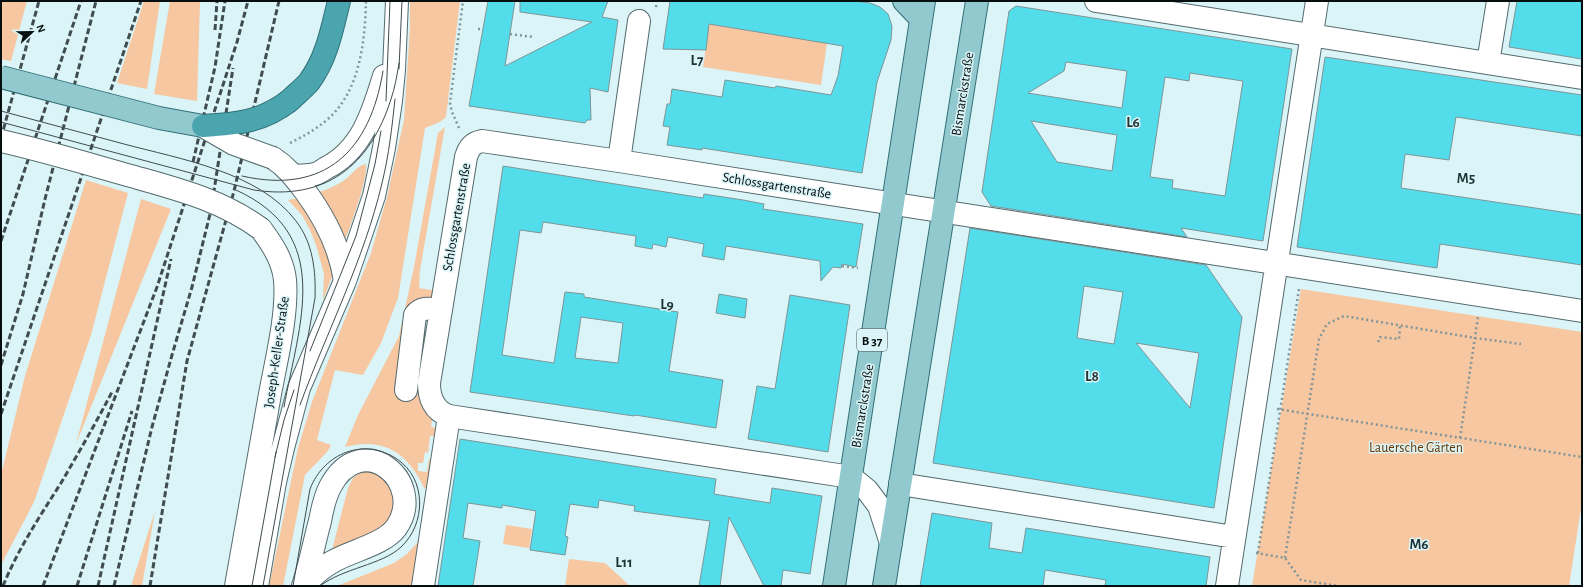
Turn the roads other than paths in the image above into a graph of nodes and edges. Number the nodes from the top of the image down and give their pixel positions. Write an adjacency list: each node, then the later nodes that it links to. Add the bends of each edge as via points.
1 (339, 1): 15 (highway, bridge, via 330,40 319,66 308,83 270,114 246,122)
2 (397, 1): 11 (street)
3 (904, 1): 8 (main road)
4 (977, 1): 20 (main road, Bismarckstraße)
5 (1096, 1): 10 (street)
6 (1317, 1): 10 (street)
7 (1498, 1): 12 (street)
8 (923, 10): 19 (main road, Bismarckstraße / B 37)
9 (639, 21): 17 (street)
10 (1312, 35): 12 (street); 21 (street)
11 (396, 36): 18 (street, via 371,117 360,138 348,153 332,165 315,174); 22 (street, via 391,101 379,176)
12 (1488, 63): 14 (street)
13 (1, 77): 15 (main road, bridge, via 159,118)
14 (1582, 78)
15 (203, 126): 18 (street, bridge, via 234,144 281,151 283,165)
16 (1, 141): 27 (street, Joseph-Keller-Straße, bridge, via 201,196 231,209 260,229 280,259 285,279 280,339)
17 (619, 161): 19 (street, Schlossgartenstraße); 23 (street, Schlossgartenstraße, via 482,141 473,144 466,157)
18 (293, 176): 22 (street, via 327,225)
19 (893, 203): 20 (street); 28 (main road, Bismarckstraße / B 37)
20 (944, 211): 21 (street); 29 (main road, Bismarckstraße)
21 (1276, 263): 24 (street); 31 (street)
22 (345, 280): 30 (street, via 299,388)
23 (440, 310): 25 (street, via 425,308 415,315); 26 (street, Schlossgartenstraße, via 429,389 432,401 439,411)
24 (1582, 311)
25 (406, 390)
26 (454, 417): 28 (street); 36 (street)
27 (260, 451): 30 (street); 34 (street, Joseph-Keller-Straße)
28 (851, 477): 32 (street, via 867,490 879,506); 37 (main road, Bismarckstraße / B 37)
29 (900, 484): 31 (street); 32 (main road, Bismarckstraße)
30 (270, 512): 35 (street)
31 (1234, 537): 39 (street)
32 (891, 543): 38 (main road, Bismarckstraße)
33 (303, 585): 33 (street, via 332,561 379,541 395,529 403,512 404,499 398,480 391,470 373,460 364,460 354,463 339,474 330,487 324,505)
34 (236, 586)
35 (257, 586)
36 (423, 586)
37 (834, 586)
38 (884, 586)
39 (1227, 586)

